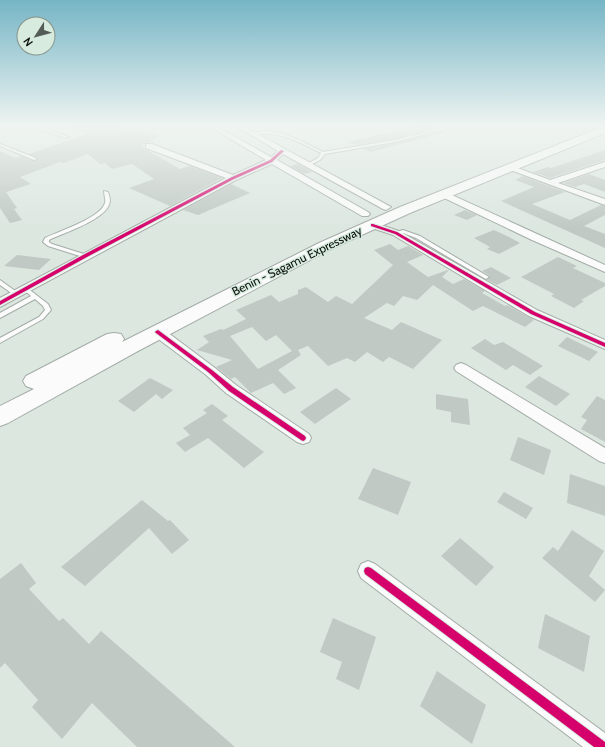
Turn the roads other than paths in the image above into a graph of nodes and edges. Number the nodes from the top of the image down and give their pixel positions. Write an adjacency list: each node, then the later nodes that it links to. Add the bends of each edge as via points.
1 (190, 160): 11 (street)
2 (272, 160): 3 (street); 11 (street); 16 (street)
3 (275, 160)
4 (298, 160): 9 (street)
5 (318, 160): 9 (lane)
6 (511, 160): 18 (highway)
7 (529, 160): 10 (highway, Benin - Sagamu Expressway)
8 (605, 164): 12 (street)
9 (308, 165): 13 (street)
10 (509, 168): 12 (street); 15 (highway, Benin - Sagamu Expressway)
11 (237, 176): 21 (street)
12 (552, 182): 17 (street)
13 (354, 189): 16 (street); 18 (street)
14 (106, 192): 21 (lane, via 108,203 104,211 57,233 46,242)
15 (444, 194): 19 (highway, Benin - Sagamu Expressway); 22 (street)
16 (334, 196): 19 (street)
17 (605, 202)
18 (386, 207): 19 (highway)
19 (369, 219): 20 (street); 30 (highway, Benin - Sagamu Expressway, via 325,246); 34 (highway, via 265,262)
20 (396, 233): 23 (lane, via 403,231 418,237); 32 (street, via 533,312)
21 (85, 256): 25 (street)
22 (605, 269)
23 (486, 277)
24 (0, 282): 26 (lane)
25 (26, 289): 26 (street); 27 (lane)
26 (16, 294): 28 (street)
27 (36, 296): 29 (lane); 31 (lane, via 48,310 41,318)
28 (0, 303)
29 (0, 316)
30 (158, 332): 35 (highway, Benin - Sagamu Expressway); 36 (street, via 231,389)
31 (0, 341)
32 (605, 345)
33 (461, 368): 37 (street)
34 (6, 396)
35 (0, 417)
36 (303, 438)
37 (605, 456)
38 (368, 571): 39 (street)
39 (603, 747)

